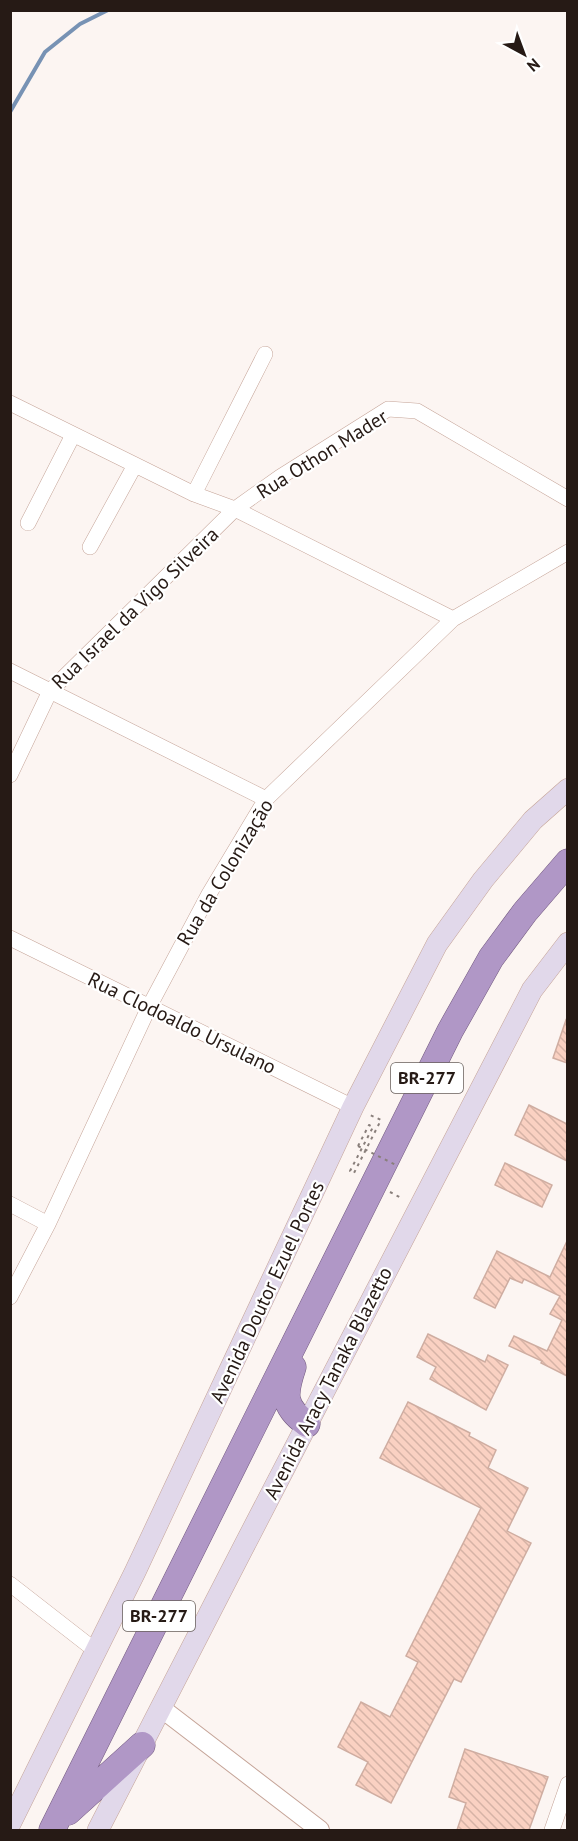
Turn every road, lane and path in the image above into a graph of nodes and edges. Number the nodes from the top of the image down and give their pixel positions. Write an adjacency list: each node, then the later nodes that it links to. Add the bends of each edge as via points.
1 (265, 354): 5 (street)
2 (14, 409): 3 (street)
3 (73, 435): 4 (street); 8 (street)
4 (135, 465): 5 (street); 9 (street)
5 (195, 494): 7 (street)
6 (567, 499): 7 (street, Rua Othon Mader, via 417,411 388,409)
7 (236, 509): 11 (street); 13 (street, Rua Israel da Vigo Silveira)
8 (28, 523)
9 (90, 547)
10 (567, 552): 11 (street, Rua da Colonização)
11 (453, 619): 16 (street, Rua da Colonização)
12 (10, 671): 13 (street)
13 (50, 691): 14 (street, Rua Israel da Vigo Silveira); 16 (street)
14 (10, 775)
15 (567, 789): 21 (main road, Avenida Doutor Ezuel Portes / BR-277, via 533,820 437,944)
16 (266, 799): 20 (street, Rua da Colonização)
17 (567, 861): 26 (highway, BR-277, via 486,967)
18 (10, 938): 20 (street, Rua Clodoaldo Ursulano)
19 (567, 943): 27 (main road, Avenida Aracy Tanaka Blazetto / BR-277, via 532,990)
20 (149, 1006): 21 (street, Rua Clodoaldo Ursulano); 24 (street, Rua da Colonização)
21 (353, 1107): 22 (path, bridge, via 381,1120 354,1173 350,1171 374,1127 369,1125 358,1146); 29 (main road, Avenida Doutor Ezuel Portes / BR-277)
22 (396, 1165)
23 (10, 1204): 24 (street)
24 (48, 1224): 25 (street, Rua da Colonização)
25 (10, 1297)
26 (310, 1310): 27 (highway, via 286,1396 294,1415); 34 (highway, BR-277)
27 (307, 1424): 30 (main road, Avenida Aracy Tanaka Blazetto / BR-277)
28 (10, 1584): 29 (street)
29 (96, 1651): 33 (main road, Avenida Doutor Ezuel Portes / BR-277)
30 (161, 1708): 31 (main road, Avenida Aracy Tanaka Blazetto / BR-277); 36 (street)
31 (142, 1744): 34 (highway); 35 (main road, Avenida Aracy Tanaka Blazetto / BR-277)
32 (567, 1784): 37 (street)
33 (10, 1824)
34 (52, 1830)
35 (98, 1830)
36 (320, 1830)
37 (552, 1830)

